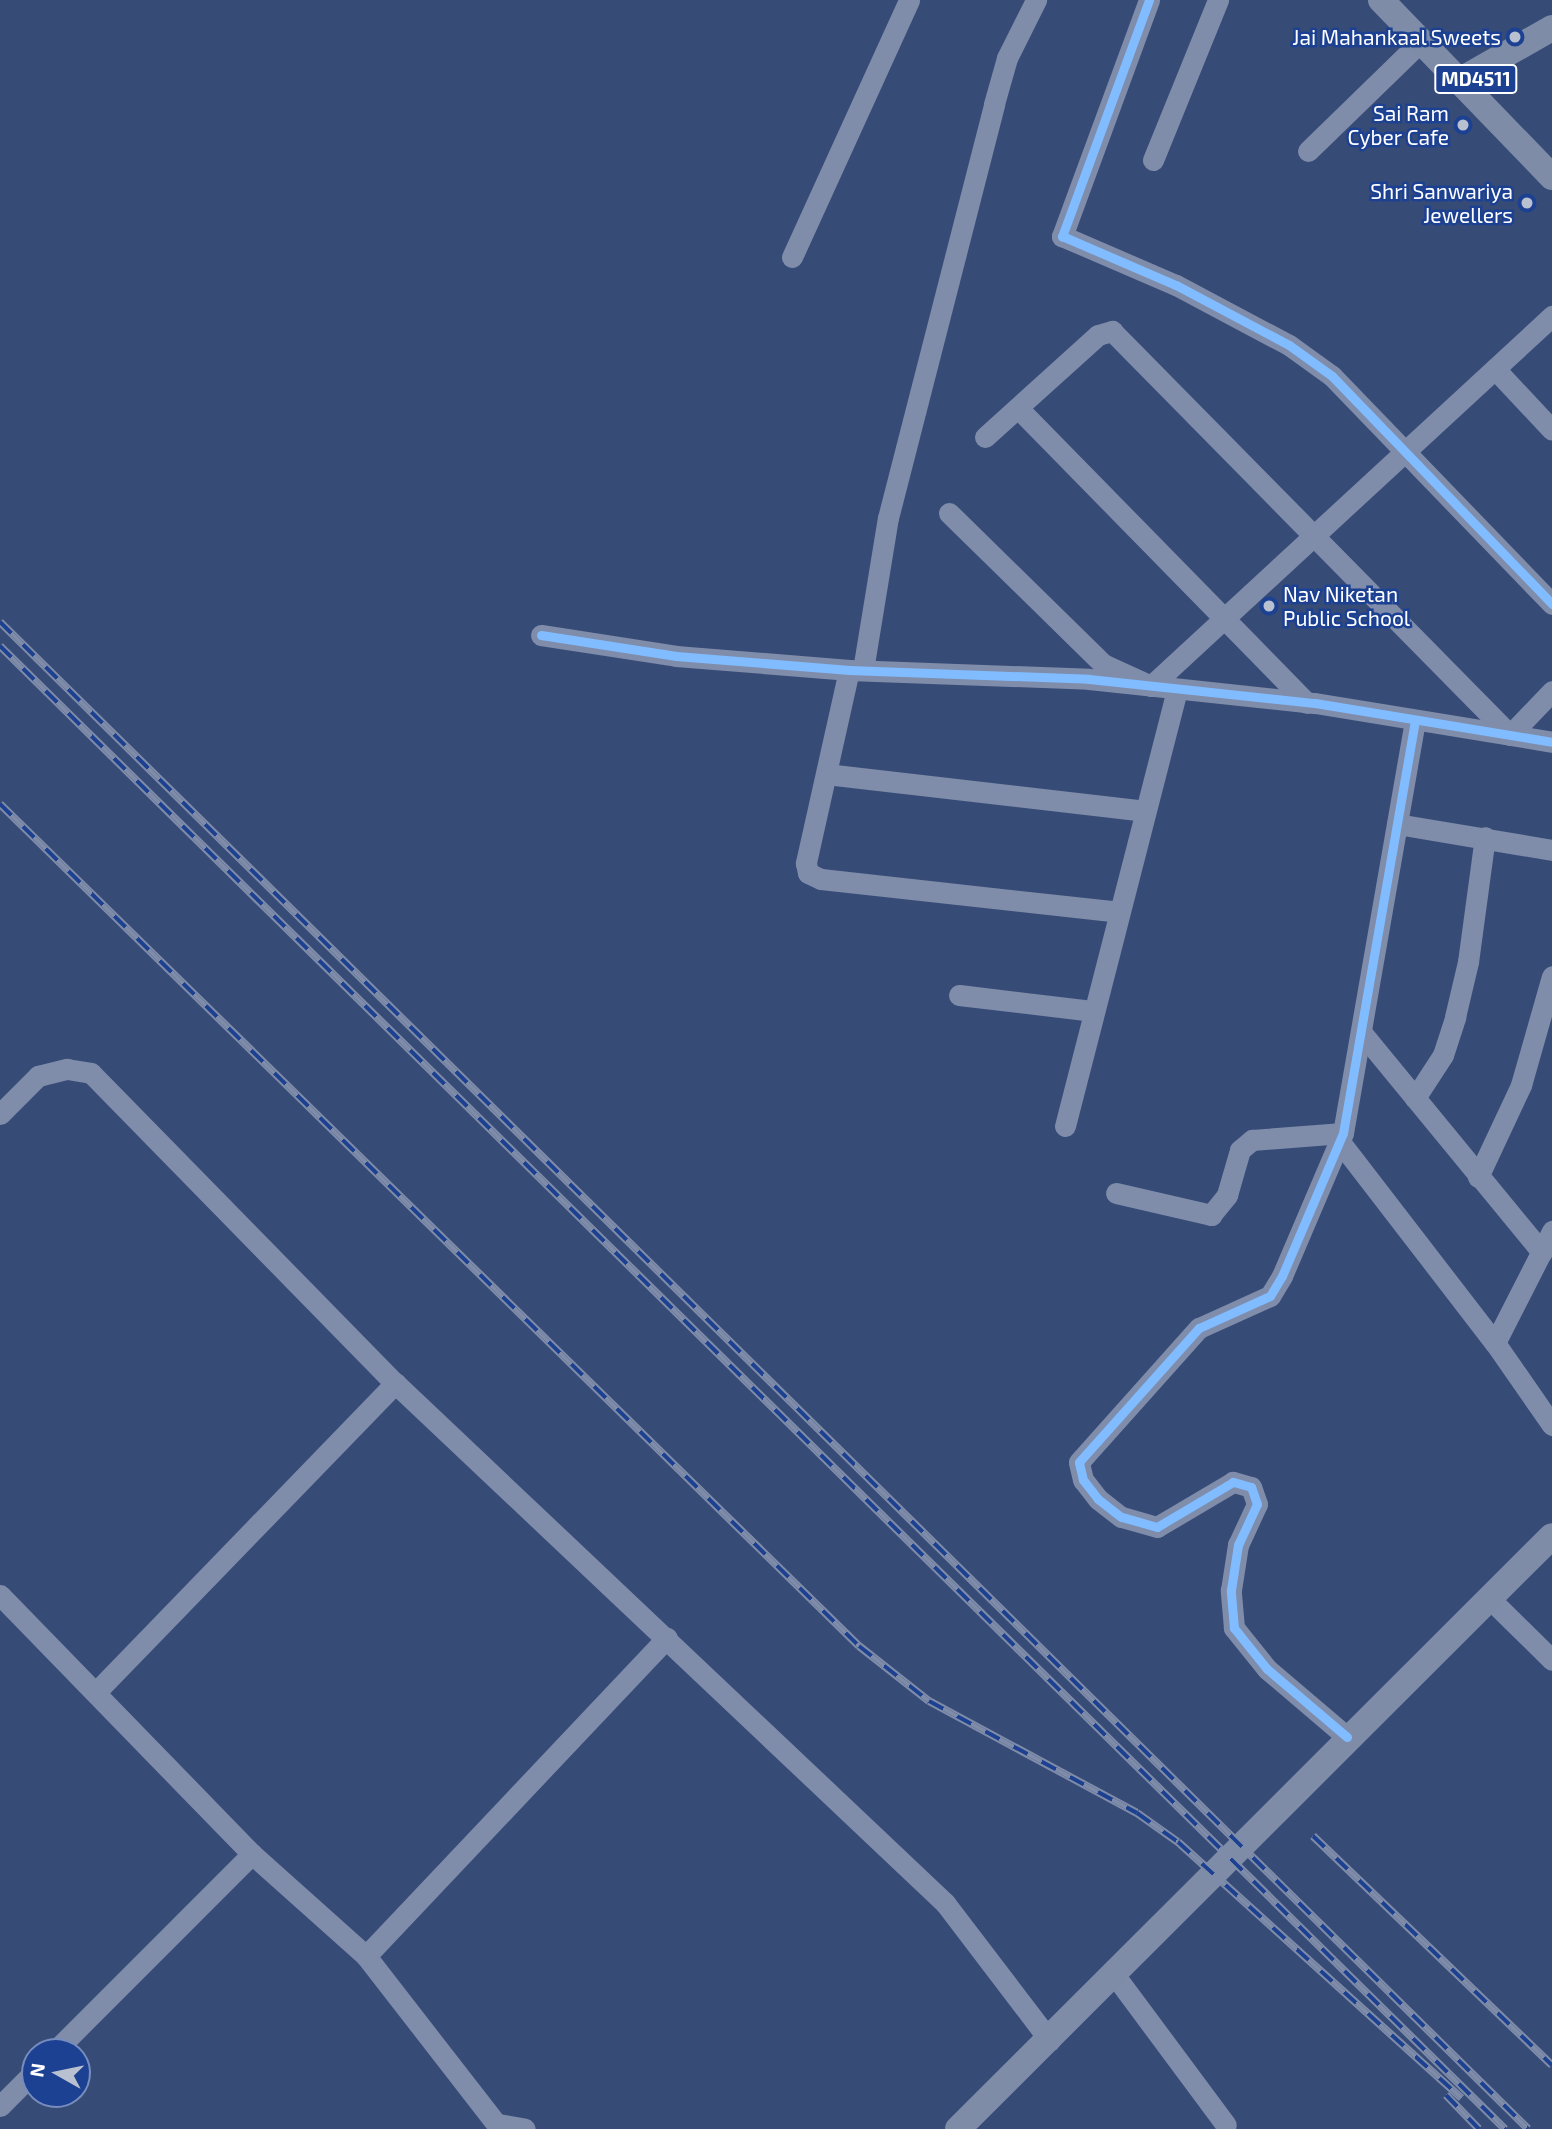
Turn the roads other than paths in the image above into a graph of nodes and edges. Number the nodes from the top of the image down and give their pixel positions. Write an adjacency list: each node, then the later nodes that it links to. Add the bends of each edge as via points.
1 (909, 0): 14 (street)
2 (1037, 0): 26 (street, via 1007,58 994,104 888,518)
3 (1149, 0): 20 (street, via 1062,236 1176,285 1289,345 1332,376)
4 (1218, 0): 12 (street)
5 (1381, 0): 8 (main road, MD4511)
6 (1402, 0): 9 (main road, MD4511)
7 (1552, 28): 9 (main road)
8 (1421, 41): 9 (main road, MD4511); 10 (street)
9 (1465, 78): 11 (main road, MD4511); 13 (main road, MD4511)
10 (1308, 151)
11 (1552, 156)
12 (1153, 160)
13 (1552, 177)
14 (792, 257)
15 (1552, 316): 16 (street)
16 (1495, 369): 18 (street); 20 (street)
17 (1018, 408): 19 (street); 22 (street, via 1098,335 1112,331); 24 (street)
18 (1552, 430)
19 (985, 437)
20 (1405, 452): 22 (street); 23 (street)
21 (949, 513): 27 (street, via 1103,664)
22 (1316, 538): 24 (street); 32 (street)
23 (1552, 604)
24 (1225, 618): 27 (street); 30 (street)
25 (541, 635): 26 (street, via 676,656)
26 (856, 670): 27 (street); 34 (street)
27 (1151, 686): 28 (street)
28 (1177, 689): 30 (street); 35 (street)
29 (1552, 691): 32 (street)
30 (1307, 703): 31 (street)
31 (1415, 720): 32 (street); 36 (street)
32 (1510, 735): 33 (street)
33 (1552, 742)
34 (825, 774): 35 (street); 39 (street, via 806,863 808,873 814,876)
35 (1144, 811): 39 (street)
36 (1397, 824): 37 (street); 43 (street)
37 (1485, 837): 38 (street); 44 (street, via 1468,962 1455,1017 1443,1055)
38 (1552, 850)
39 (1118, 912): 42 (street)
40 (1552, 976): 48 (street, via 1521,1085)
41 (960, 995): 42 (street)
42 (1094, 1011): 46 (street)
43 (1361, 1032): 44 (street); 47 (street)
44 (1415, 1098): 48 (street)
45 (0, 1114): 53 (street, via 38,1076 67,1069 91,1073)
46 (1065, 1126)
47 (1341, 1138): 49 (street, via 1252,1140 1240,1150 1227,1195 1211,1215); 52 (street); 61 (street, via 1270,1296 1199,1328 1079,1462 1083,1480 1098,1499 1121,1517 1157,1527 1233,1482 1251,1487 1257,1504 1238,1545 1231,1590 1234,1628 1267,1669)
48 (1478, 1177): 51 (street)
49 (1116, 1193)
50 (1552, 1231): 51 (street)
51 (1542, 1252): 52 (street)
52 (1495, 1343): 54 (street)
53 (395, 1384): 58 (street); 60 (street)
54 (1548, 1411)
55 (1552, 1536): 57 (main road)
56 (0, 1595): 60 (street)
57 (1489, 1598): 59 (street); 61 (main road)
58 (667, 1638): 63 (street); 66 (street, via 945,1903)
59 (1552, 1660)
60 (97, 1690): 62 (street)
61 (1347, 1737): 64 (main road)
62 (252, 1854): 63 (street); 65 (street)
63 (366, 1956): 70 (street)
64 (1116, 1977): 66 (main road); 69 (street)
65 (68, 2038)
66 (1050, 2041): 72 (main road)
67 (21, 2085): 68 (street)
68 (0, 2106)
69 (1226, 2125)
70 (499, 2126): 71 (street)
71 (525, 2129)
72 (958, 2129)

